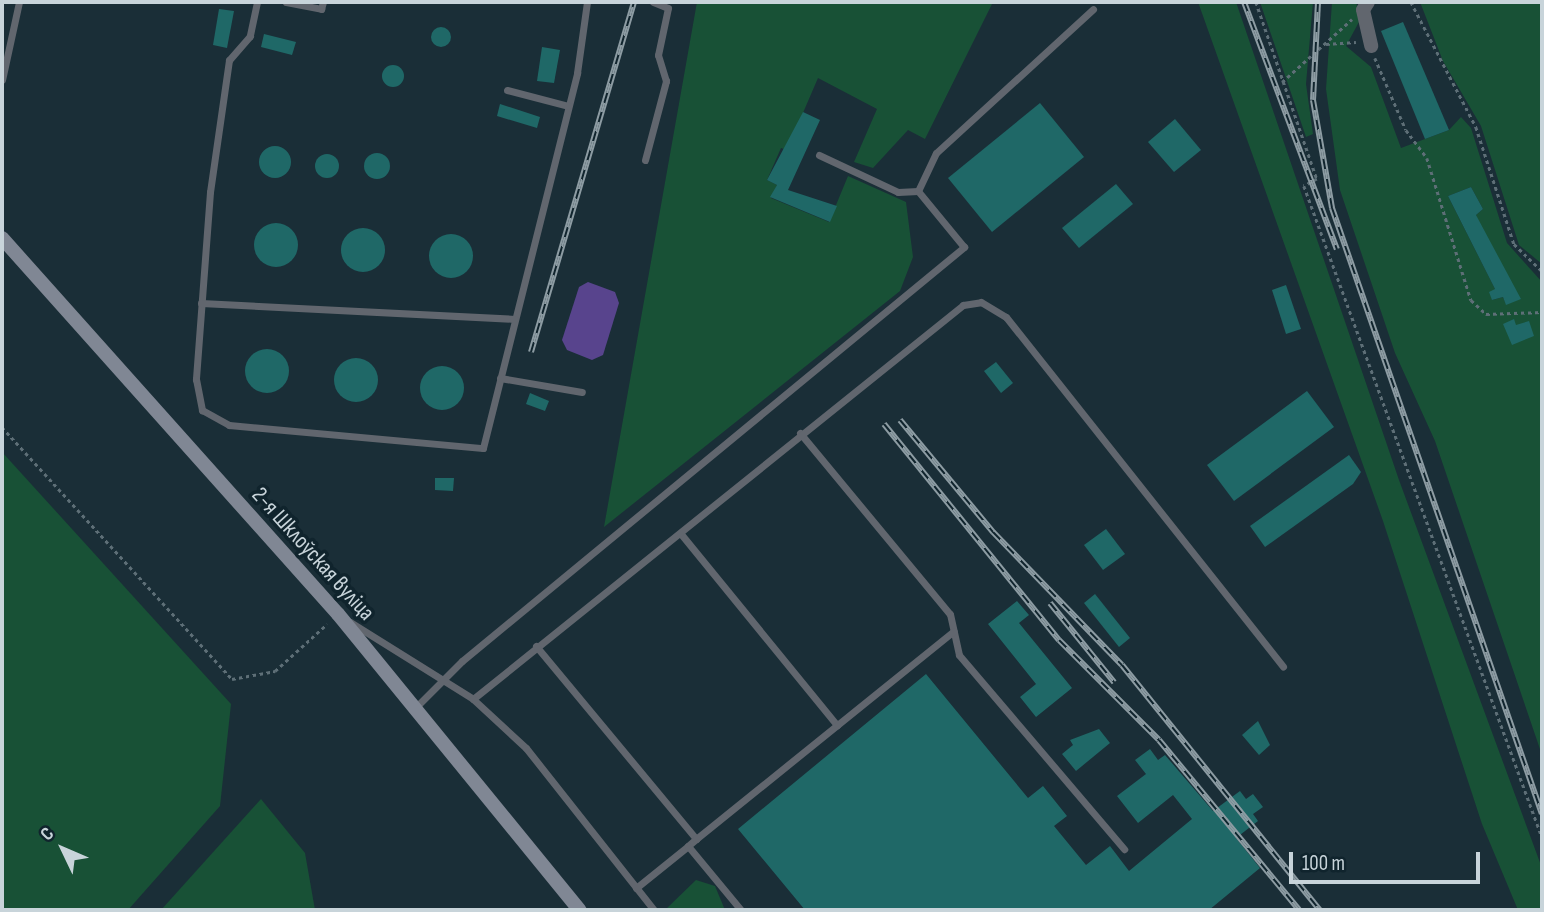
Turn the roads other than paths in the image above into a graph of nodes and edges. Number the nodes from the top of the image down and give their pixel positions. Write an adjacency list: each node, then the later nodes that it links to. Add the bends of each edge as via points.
1 (19, 2): 10 (lane)
2 (257, 2): 17 (lane, via 250,36 229,60)
3 (286, 2): 4 (lane, via 321,9)
4 (323, 2)
5 (587, 2): 12 (lane)
6 (653, 2): 14 (lane, via 668,8 658,55 666,82)
7 (1365, 6): 9 (street)
8 (1093, 9): 15 (lane, via 936,153)
9 (1371, 46)
10 (2, 80)
11 (507, 90): 12 (lane)
12 (568, 106): 18 (lane)
13 (819, 155): 15 (lane, via 898,192)
14 (645, 160)
15 (918, 191): 27 (lane, via 964,247)
16 (2, 238): 23 (street, 2-я Шклоўская вуліца)
17 (201, 303): 18 (lane); 19 (lane, via 198,396 202,410 229,425 483,448)
18 (515, 319): 19 (lane)
19 (500, 378): 20 (lane)
20 (582, 393)
21 (800, 433): 22 (lane); 24 (lane, via 950,614); 26 (lane, via 963,305 994,307)
22 (681, 534): 25 (lane); 30 (lane)
23 (338, 614): 27 (lane); 29 (street, 2-я Шклоўская вуліца)
24 (954, 631): 30 (lane); 33 (lane, via 959,655)
25 (536, 646): 28 (lane); 31 (lane)
26 (1283, 666)
27 (440, 682): 28 (lane); 29 (lane)
28 (473, 699): 34 (lane, via 526,748)
29 (416, 707): 35 (street, 2-я Шклоўская вуліца)
30 (837, 725): 31 (lane)
31 (696, 839): 32 (lane)
32 (688, 846): 34 (lane); 37 (lane)
33 (1124, 849)
34 (636, 888): 36 (lane)
35 (579, 910)
36 (654, 910)
37 (741, 910)

